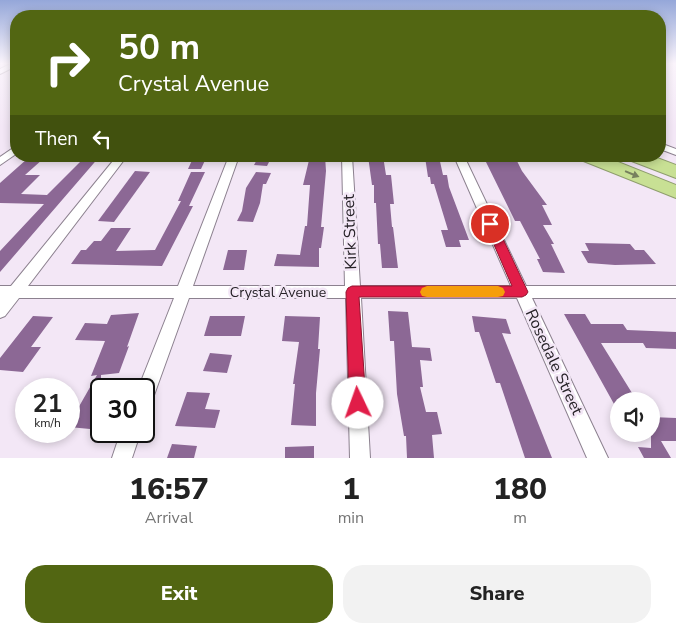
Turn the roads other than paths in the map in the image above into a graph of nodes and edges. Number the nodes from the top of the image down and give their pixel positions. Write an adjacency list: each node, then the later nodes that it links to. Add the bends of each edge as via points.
1 (10, 154): 2 (street)
2 (0, 162)
3 (117, 162): 11 (street)
4 (232, 162): 12 (street)
5 (347, 162): 13 (street, Kirk Street)
6 (462, 162): 14 (street, Rosedale Street)
7 (602, 162): 10 (highway, one-way to 10)
8 (650, 162): 9 (highway)
9 (676, 172)
10 (676, 192)
11 (8, 292): 12 (street, Crystal Avenue); 16 (street)
12 (183, 292): 13 (street, Crystal Avenue); 17 (street)
13 (352, 292): 14 (street, Crystal Avenue); 20 (street, Kirk Street)
14 (522, 292): 15 (street, Crystal Avenue); 21 (street, Rosedale Street)
15 (676, 292)
16 (0, 312)
17 (151, 378)
18 (128, 443): 19 (street)
19 (122, 458)
20 (360, 458)
21 (598, 458)

